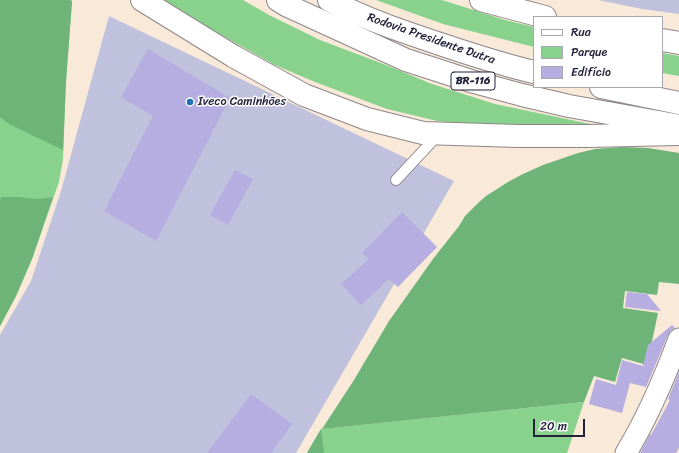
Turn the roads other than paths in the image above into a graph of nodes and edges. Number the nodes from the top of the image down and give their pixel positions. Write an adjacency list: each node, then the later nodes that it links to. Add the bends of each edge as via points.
1 (142, 0): 12 (highway, via 233,56 304,95 367,119 423,133)
2 (278, 0): 11 (highway, Rodovia Presidente Dutra / BR-116, via 406,60 474,82 562,104)
3 (329, 0): 8 (highway, Rodovia Presidente Dutra / BR-116, via 404,32)
4 (481, 0): 5 (highway)
5 (542, 16)
6 (663, 40): 7 (highway)
7 (679, 43)
8 (533, 72)
9 (606, 88): 10 (highway)
10 (679, 103)
11 (679, 125)
12 (440, 133): 13 (highway, via 580,136); 14 (lane)
13 (679, 134)
14 (396, 180)
15 (679, 339): 16 (street, via 663,381)
16 (626, 453)

